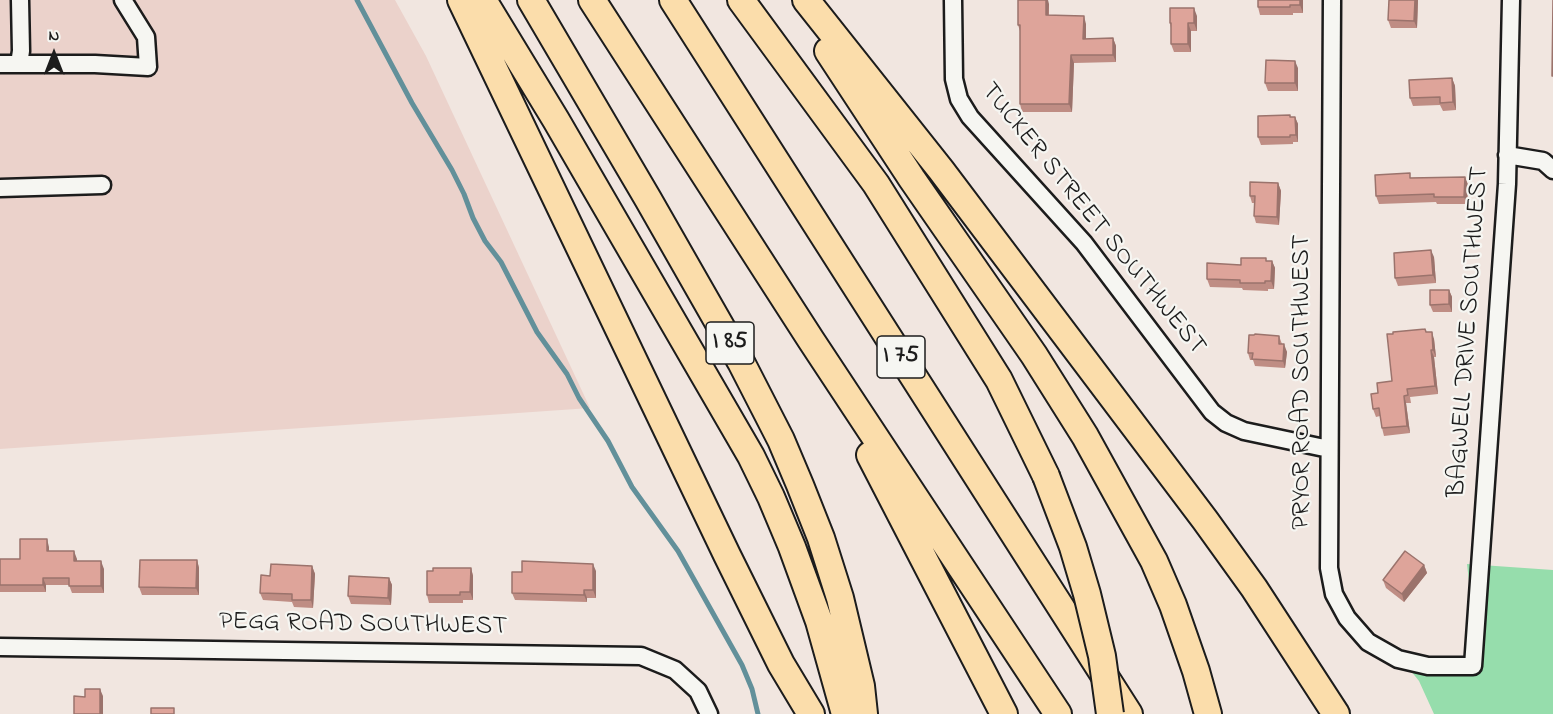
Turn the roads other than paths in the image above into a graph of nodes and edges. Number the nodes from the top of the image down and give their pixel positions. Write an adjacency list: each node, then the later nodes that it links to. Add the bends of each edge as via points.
1 (20, 0): 15 (street)
2 (123, 0): 15 (street, via 146,37 148,67)
3 (461, 0): 26 (highway, via 727,555 781,664)
4 (483, 0): 27 (highway, via 723,406 771,497 819,621)
5 (531, 0): 28 (highway, I 85, via 741,362 781,440 821,537 840,598)
6 (592, 0): 20 (highway, I 75)
7 (673, 0): 32 (highway, I 75)
8 (741, 0): 31 (highway, bridge, via 882,194 999,380 1046,476 1073,547 1102,656)
9 (797, 0): 33 (highway, via 1085,436 1154,561 1177,616)
10 (807, 0): 22 (highway, via 948,180)
11 (953, 0): 21 (street, TUCKER STREET SOUTHWEST, via 954,79 959,99 970,117 1084,243 1212,412 1244,431)
12 (1332, 0): 21 (street, PRYOR ROAD SOUTHWEST)
13 (1511, 0): 16 (street, BAGWELL DRIVE SOUTHWEST)
14 (0, 64): 15 (street)
15 (19, 64)
16 (1507, 155): 17 (street, via 1543,161); 24 (street, BAGWELL DRIVE SOUTHWEST)
17 (1553, 170)
18 (102, 186): 19 (street)
19 (0, 188)
20 (811, 340): 29 (highway); 30 (highway, I 75)
21 (1329, 449): 24 (street, PRYOR ROAD SOUTHWEST, via 1329,568 1334,594 1347,618 1368,642 1398,659 1428,666)
22 (1254, 588): 34 (highway); 35 (highway)
23 (0, 647): 25 (street, PEGG ROAD SOUTHWEST, via 641,656 675,670 698,691)
24 (1473, 666)
25 (707, 710)
26 (811, 714)
27 (846, 714)
28 (864, 714)
29 (1004, 714)
30 (1058, 714)
31 (1110, 714)
32 (1129, 714)
33 (1208, 714)
34 (1324, 714)
35 (1336, 714)

